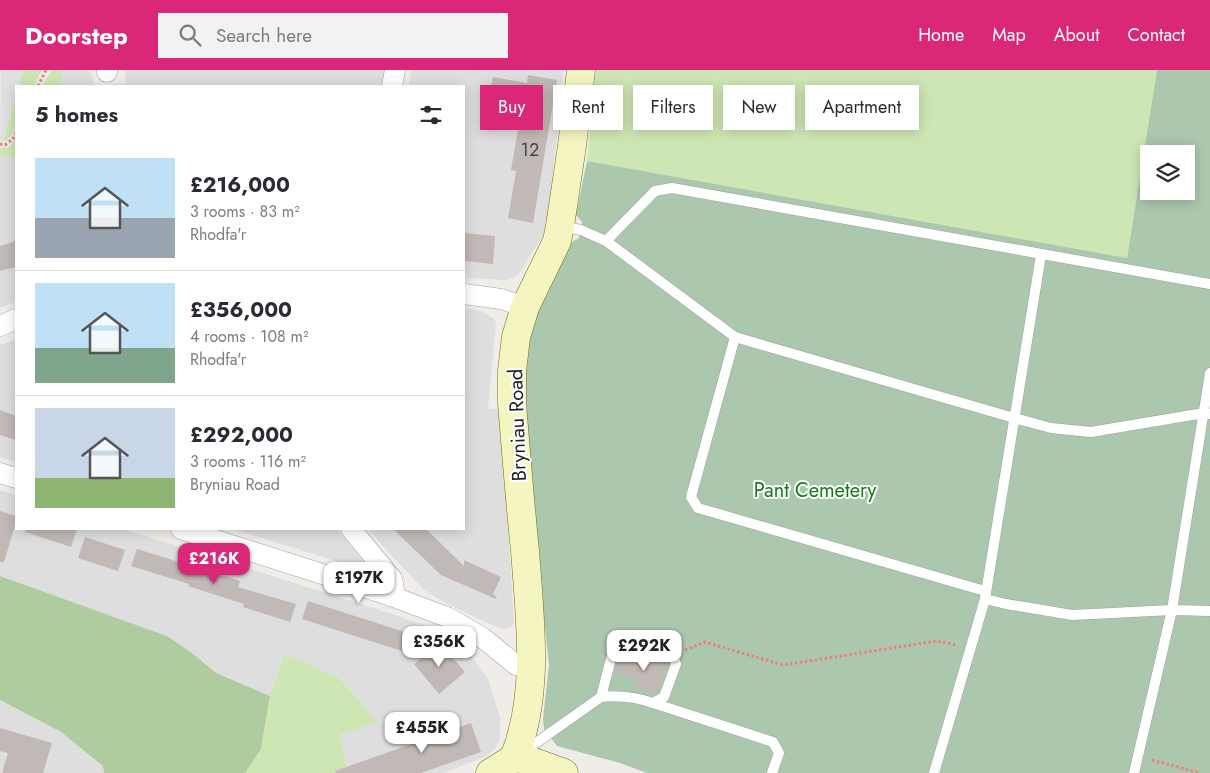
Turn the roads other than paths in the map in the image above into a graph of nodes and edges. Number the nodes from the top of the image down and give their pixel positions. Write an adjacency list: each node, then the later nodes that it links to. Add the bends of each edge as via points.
1 (395, 70): 3 (street)
2 (581, 70): 4 (street, Bryniau Road)
3 (392, 85)
4 (560, 226): 5 (lane, via 581,230); 9 (street, Bryniau Road)
5 (606, 241): 6 (lane, via 655,191 672,188); 12 (lane)
6 (1041, 255): 7 (lane); 15 (lane)
7 (1210, 284)
8 (465, 294): 9 (street, via 501,299)
9 (525, 307): 24 (street, Bryniau Road, via 516,337 512,403)
10 (15, 319): 11 (street)
11 (0, 326)
12 (735, 337): 15 (lane); 20 (lane, via 691,497 698,508)
13 (1210, 373): 14 (lane)
14 (1207, 413): 15 (lane, via 1091,432 1051,428); 22 (lane)
15 (1014, 418): 20 (lane)
16 (0, 473): 17 (street)
17 (15, 478)
18 (184, 530): 21 (street)
19 (353, 530): 21 (street, via 392,579 394,589)
20 (985, 595): 22 (lane, via 1006,604 1072,615); 31 (lane)
21 (391, 596): 24 (street, via 446,617 483,638 516,665)
22 (1172, 610): 23 (lane); 32 (lane)
23 (1210, 611)
24 (532, 666): 27 (street, Bryniau Road, via 521,742)
25 (601, 697): 26 (lane, via 618,695); 26 (lane, via 613,651 643,644 658,646 672,653 676,664 664,697); 27 (lane)
26 (653, 703): 30 (lane, via 772,742 779,753)
27 (513, 766): 28 (street); 29 (street, via 528,760)
28 (490, 773)
29 (564, 773)
30 (772, 773)
31 (934, 773)
32 (1134, 773)

